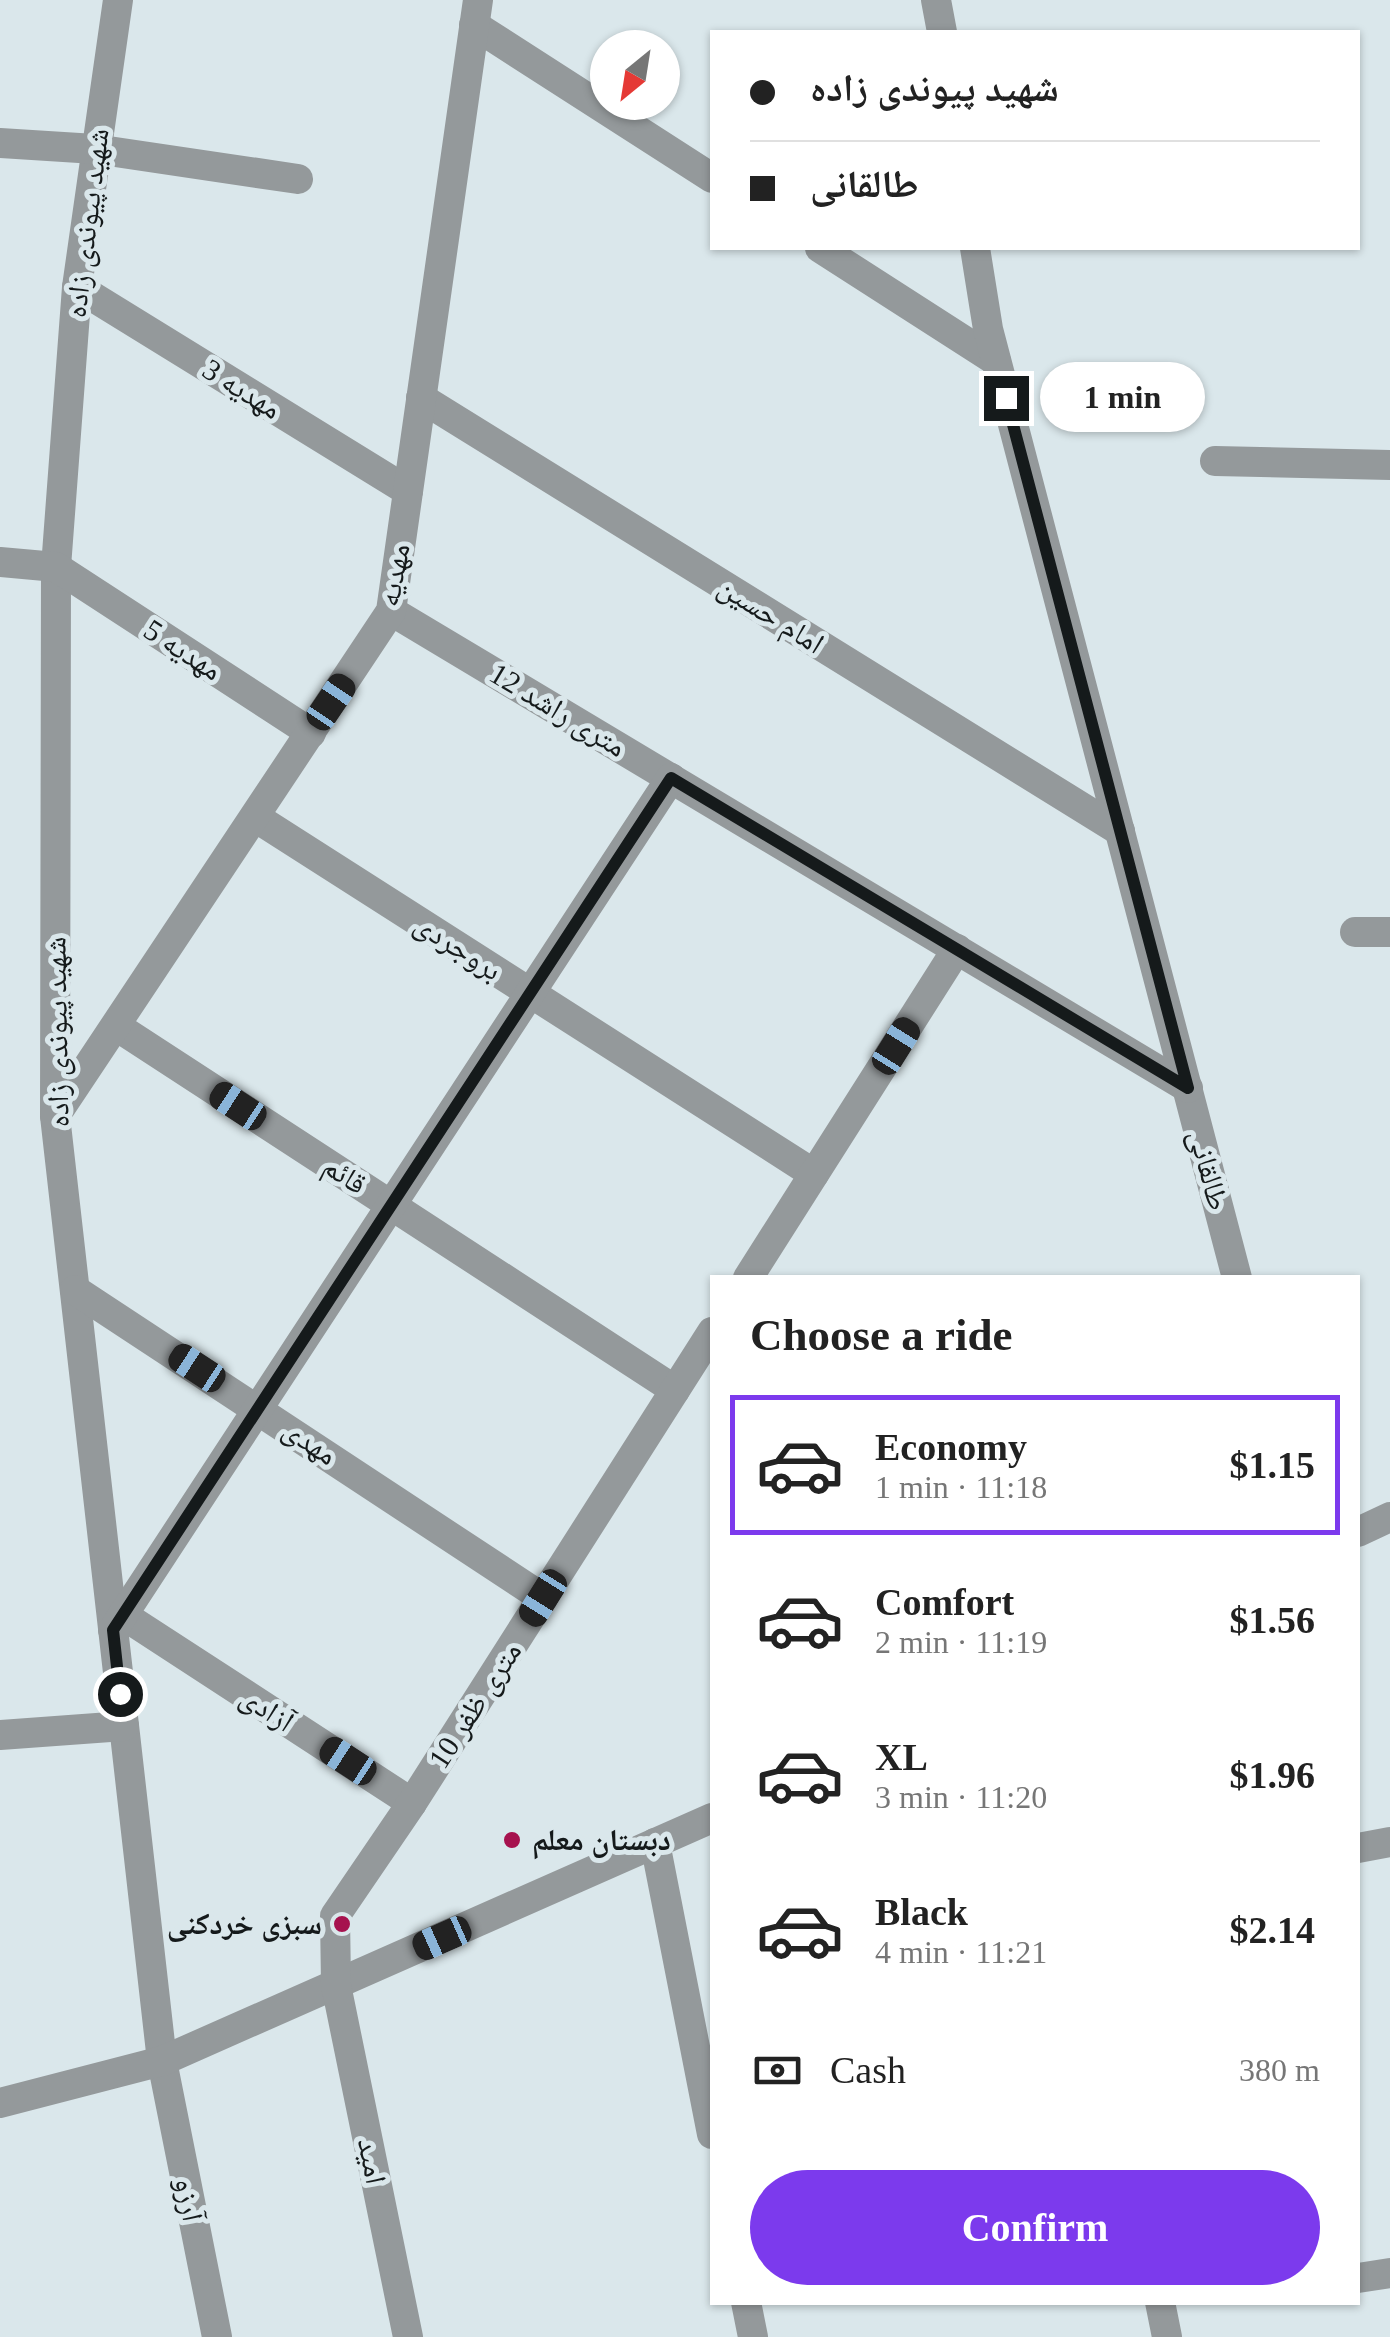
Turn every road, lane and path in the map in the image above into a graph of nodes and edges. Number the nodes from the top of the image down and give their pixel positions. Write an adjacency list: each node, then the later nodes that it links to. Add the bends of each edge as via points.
1 (118, 0): 6 (street, شهید پیوندی زاده)
2 (936, 0): 4 (street)
3 (476, 12): 7 (street); 13 (street, مهدیه)
4 (942, 30)
5 (0, 142): 6 (street)
6 (95, 149): 8 (street); 11 (street, شهید پیوندی زاده)
7 (710, 177)
8 (298, 179)
9 (823, 250): 12 (street)
10 (975, 250): 12 (street, طالقانی)
11 (77, 287): 16 (street, مهدیه 3); 18 (street, شهید پیوندی زاده)
12 (996, 361): 23 (street, طالقانی)
13 (421, 398): 16 (street, مهدیه); 23 (street, امام حسین)
14 (1215, 461): 15 (street)
15 (1390, 465)
16 (408, 491): 19 (street, مهدیه)
17 (0, 562): 18 (street)
18 (56, 567): 20 (street, مهدیه 5); 30 (street, شهید پیوندی زاده)
19 (392, 611): 20 (street, مهدیه); 21 (street, 12 متری راشد)
20 (310, 733): 22 (street, مهدیه)
21 (671, 778): 26 (street, 12 متری راشد); 27 (street)
22 (254, 817): 27 (street, بروجردی); 28 (street, مهدیه)
23 (1120, 831): 29 (street, طالقانی)
24 (1355, 932): 25 (street)
25 (1390, 932)
26 (957, 950): 29 (street, 12 متری راشد); 31 (street)
27 (530, 993): 31 (street, بروجردی); 32 (street)
28 (116, 1026): 30 (street, مهدیه); 32 (street, قائم)
29 (1188, 1088): 34 (street, طالقانی)
30 (56, 1116): 35 (street, شهید پیوندی زاده)
31 (814, 1174): 33 (street)
32 (390, 1205): 37 (street, قائم); 38 (street)
33 (750, 1275)
34 (1237, 1275)
35 (76, 1290): 38 (street, مهدی); 42 (street, شهید پیوندی زاده)
36 (710, 1335): 37 (street, 10 متری ظفر)
37 (675, 1390): 41 (street, 10 متری ظفر)
38 (258, 1408): 41 (street, مهدی); 42 (street)
39 (1390, 1518): 40 (street)
40 (1360, 1531)
41 (543, 1598): 45 (street, 10 متری ظفر)
42 (118, 1622): 43 (street, شهید پیوندی زاده); 45 (street, آزادی)
43 (124, 1726): 44 (street); 51 (street, شهید پیوندی زاده)
44 (0, 1736)
45 (412, 1803): 50 (street, 10 متری ظفر, via 335,1916)
46 (710, 1819): 48 (street)
47 (1390, 1842): 49 (street)
48 (655, 1843): 50 (street); 53 (street)
49 (1360, 1848)
50 (336, 1984): 51 (street); 59 (street, امید)
51 (162, 2062): 52 (street); 58 (street, آرزو)
52 (0, 2103)
53 (710, 2124)
54 (1390, 2273): 55 (street)
55 (1360, 2278)
56 (747, 2305): 60 (street)
57 (1161, 2305): 61 (street)
58 (217, 2337)
59 (408, 2337)
60 (753, 2337)
61 (1167, 2337)

